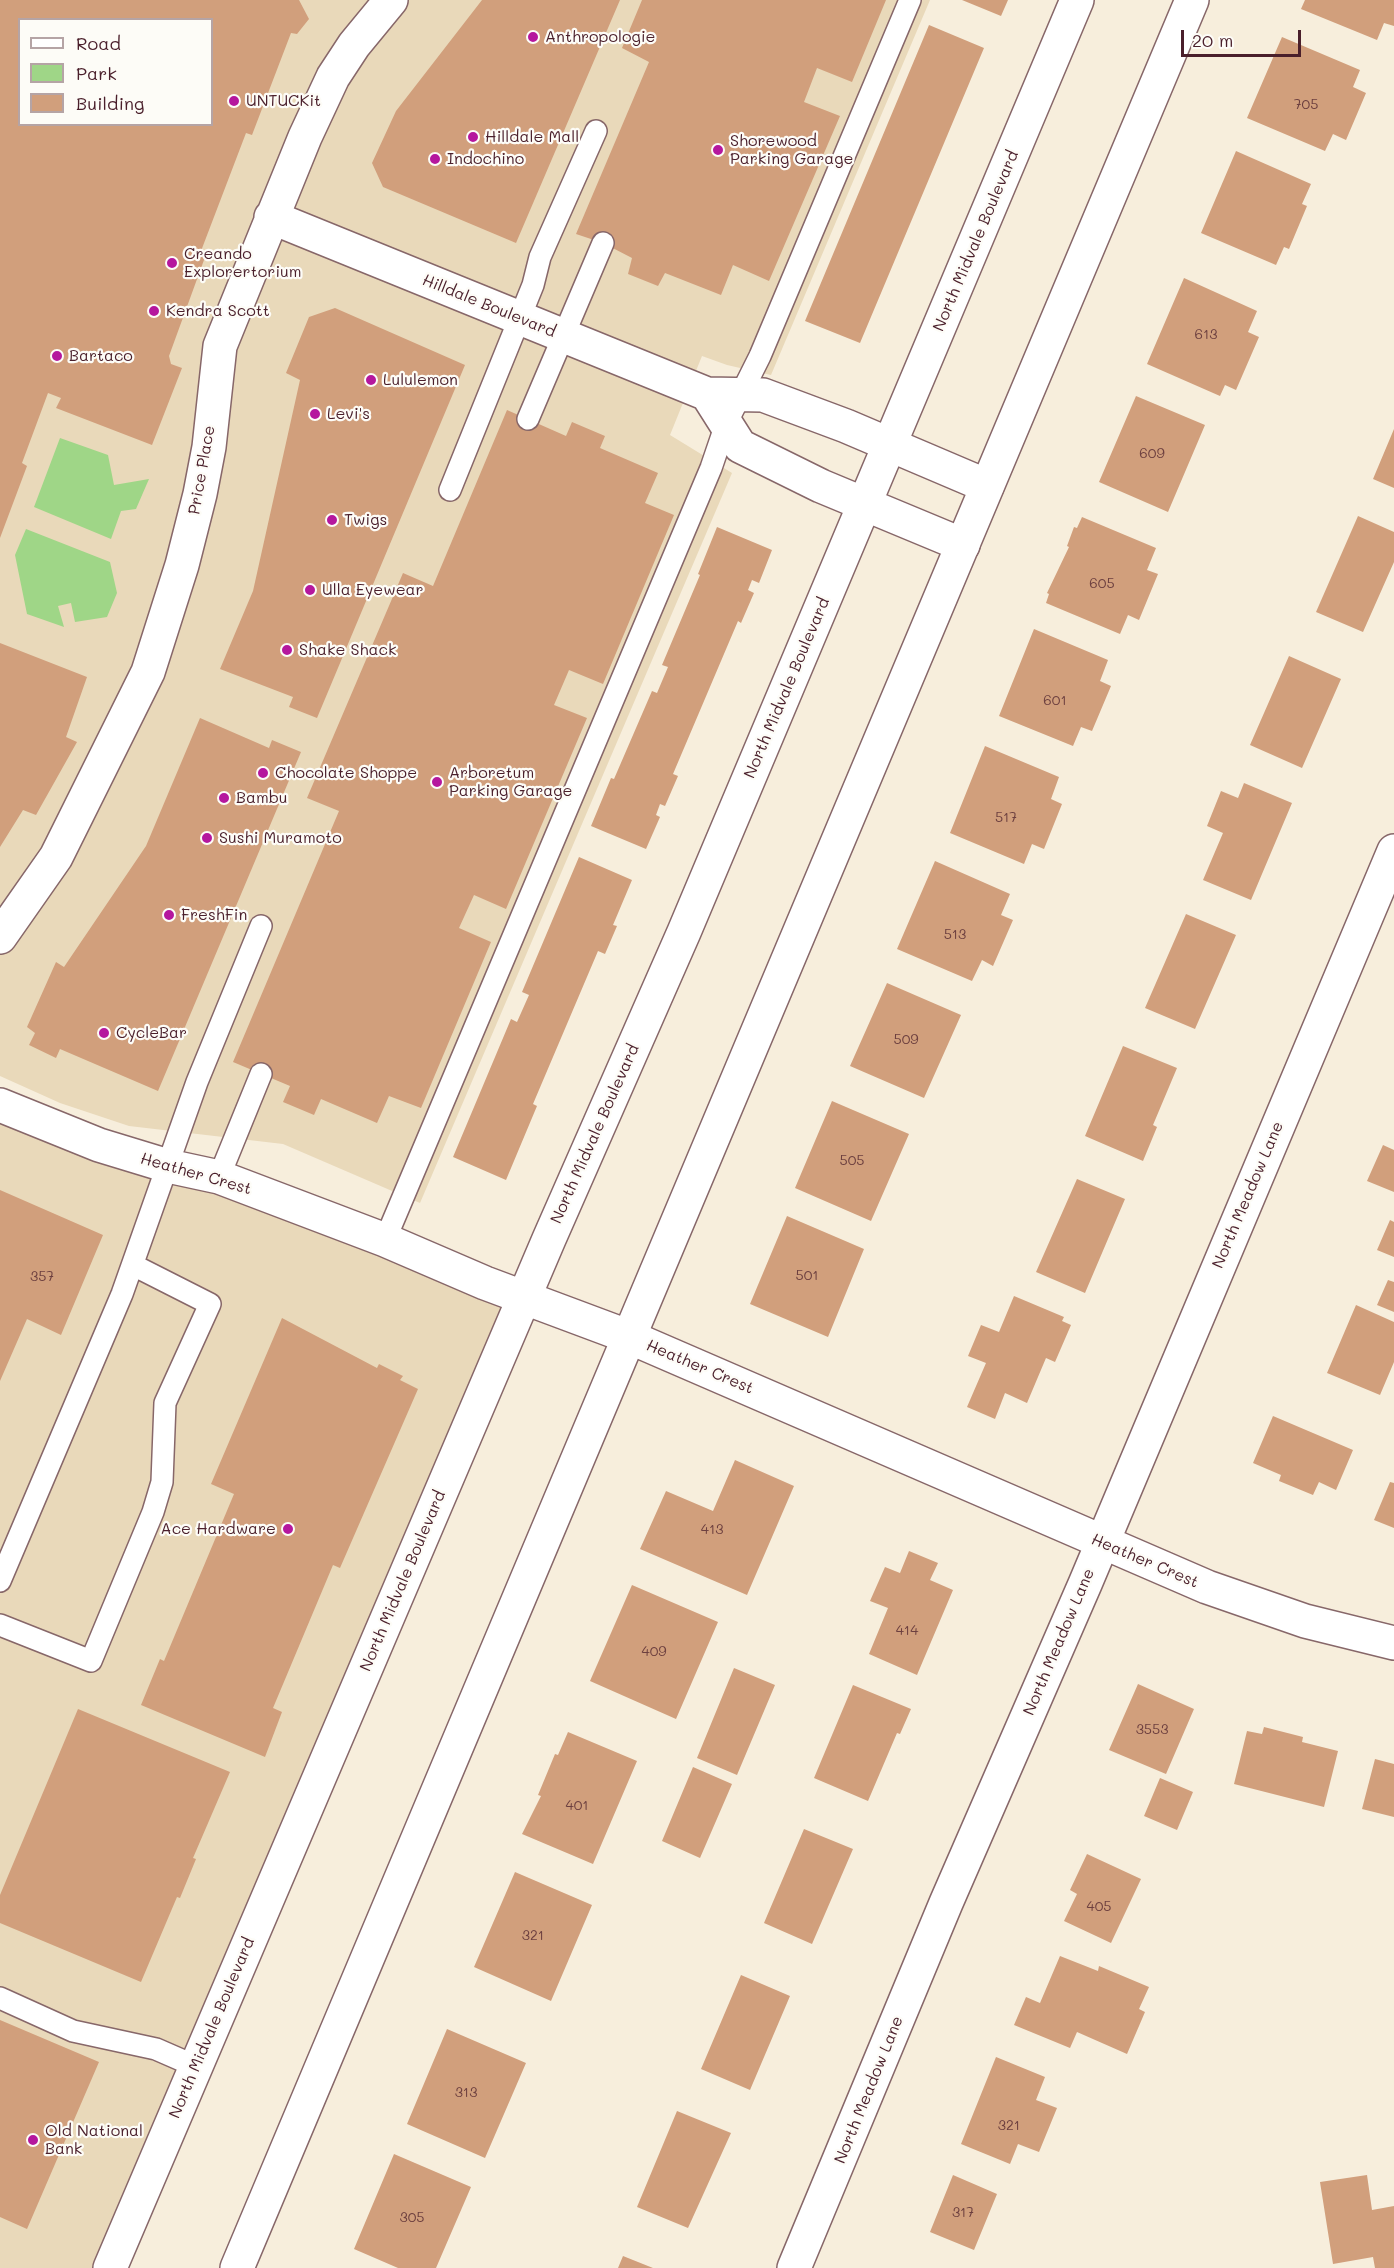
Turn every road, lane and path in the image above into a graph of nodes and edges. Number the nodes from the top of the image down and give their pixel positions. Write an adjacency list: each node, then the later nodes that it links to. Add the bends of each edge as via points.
1 (391, 0): 6 (street, Price Place, via 333,77)
2 (910, 0): 10 (lane)
3 (1077, 0): 14 (street, North Midvale Boulevard)
4 (1192, 0): 15 (street)
5 (596, 131): 8 (lane, via 540,257)
6 (272, 217): 8 (street, Hilldale Boulevard); 21 (street, Price Place, via 220,346 200,494 148,672 56,857)
7 (603, 243): 9 (lane)
8 (520, 318): 9 (street, Hilldale Boulevard); 16 (lane)
9 (563, 336): 11 (street, Hilldale Boulevard); 12 (lane)
10 (741, 393): 11 (street, Hilldale Boulevard); 13 (lane); 14 (street, Hilldale Boulevard, via 763,395)
11 (707, 394): 13 (street)
12 (528, 419)
13 (726, 424): 17 (street, via 740,446); 26 (lane, via 711,468)
14 (890, 445): 15 (street, Hilldale Boulevard); 17 (street, North Midvale Boulevard)
15 (987, 486): 18 (street)
16 (450, 490)
17 (865, 504): 18 (street); 28 (street, North Midvale Boulevard)
18 (963, 545): 29 (street, via 754,1045)
19 (1394, 851): 30 (street, North Meadow Lane)
20 (261, 926): 24 (lane)
21 (0, 937)
22 (261, 1074): 25 (lane)
23 (0, 1105): 24 (street, Heather Crest, via 99,1145)
24 (168, 1166): 25 (street, Heather Crest); 27 (lane)
25 (219, 1177): 26 (street, Heather Crest)
26 (385, 1240): 28 (street, Heather Crest)
27 (133, 1265): 31 (lane); 32 (lane, via 210,1304 165,1403 162,1482 153,1512 91,1661)
28 (524, 1298): 29 (street, Heather Crest); 35 (street, North Midvale Boulevard)
29 (627, 1336): 30 (street, Heather Crest); 37 (street)
30 (1102, 1544): 33 (street, Heather Crest, via 1305,1621); 38 (street, North Meadow Lane, via 945,1903)
31 (0, 1581)
32 (0, 1625)
33 (1394, 1642)
34 (0, 1998): 35 (lane, via 73,2031 156,2049)
35 (195, 2066): 36 (street, North Midvale Boulevard)
36 (110, 2268)
37 (237, 2268)
38 (794, 2268)

